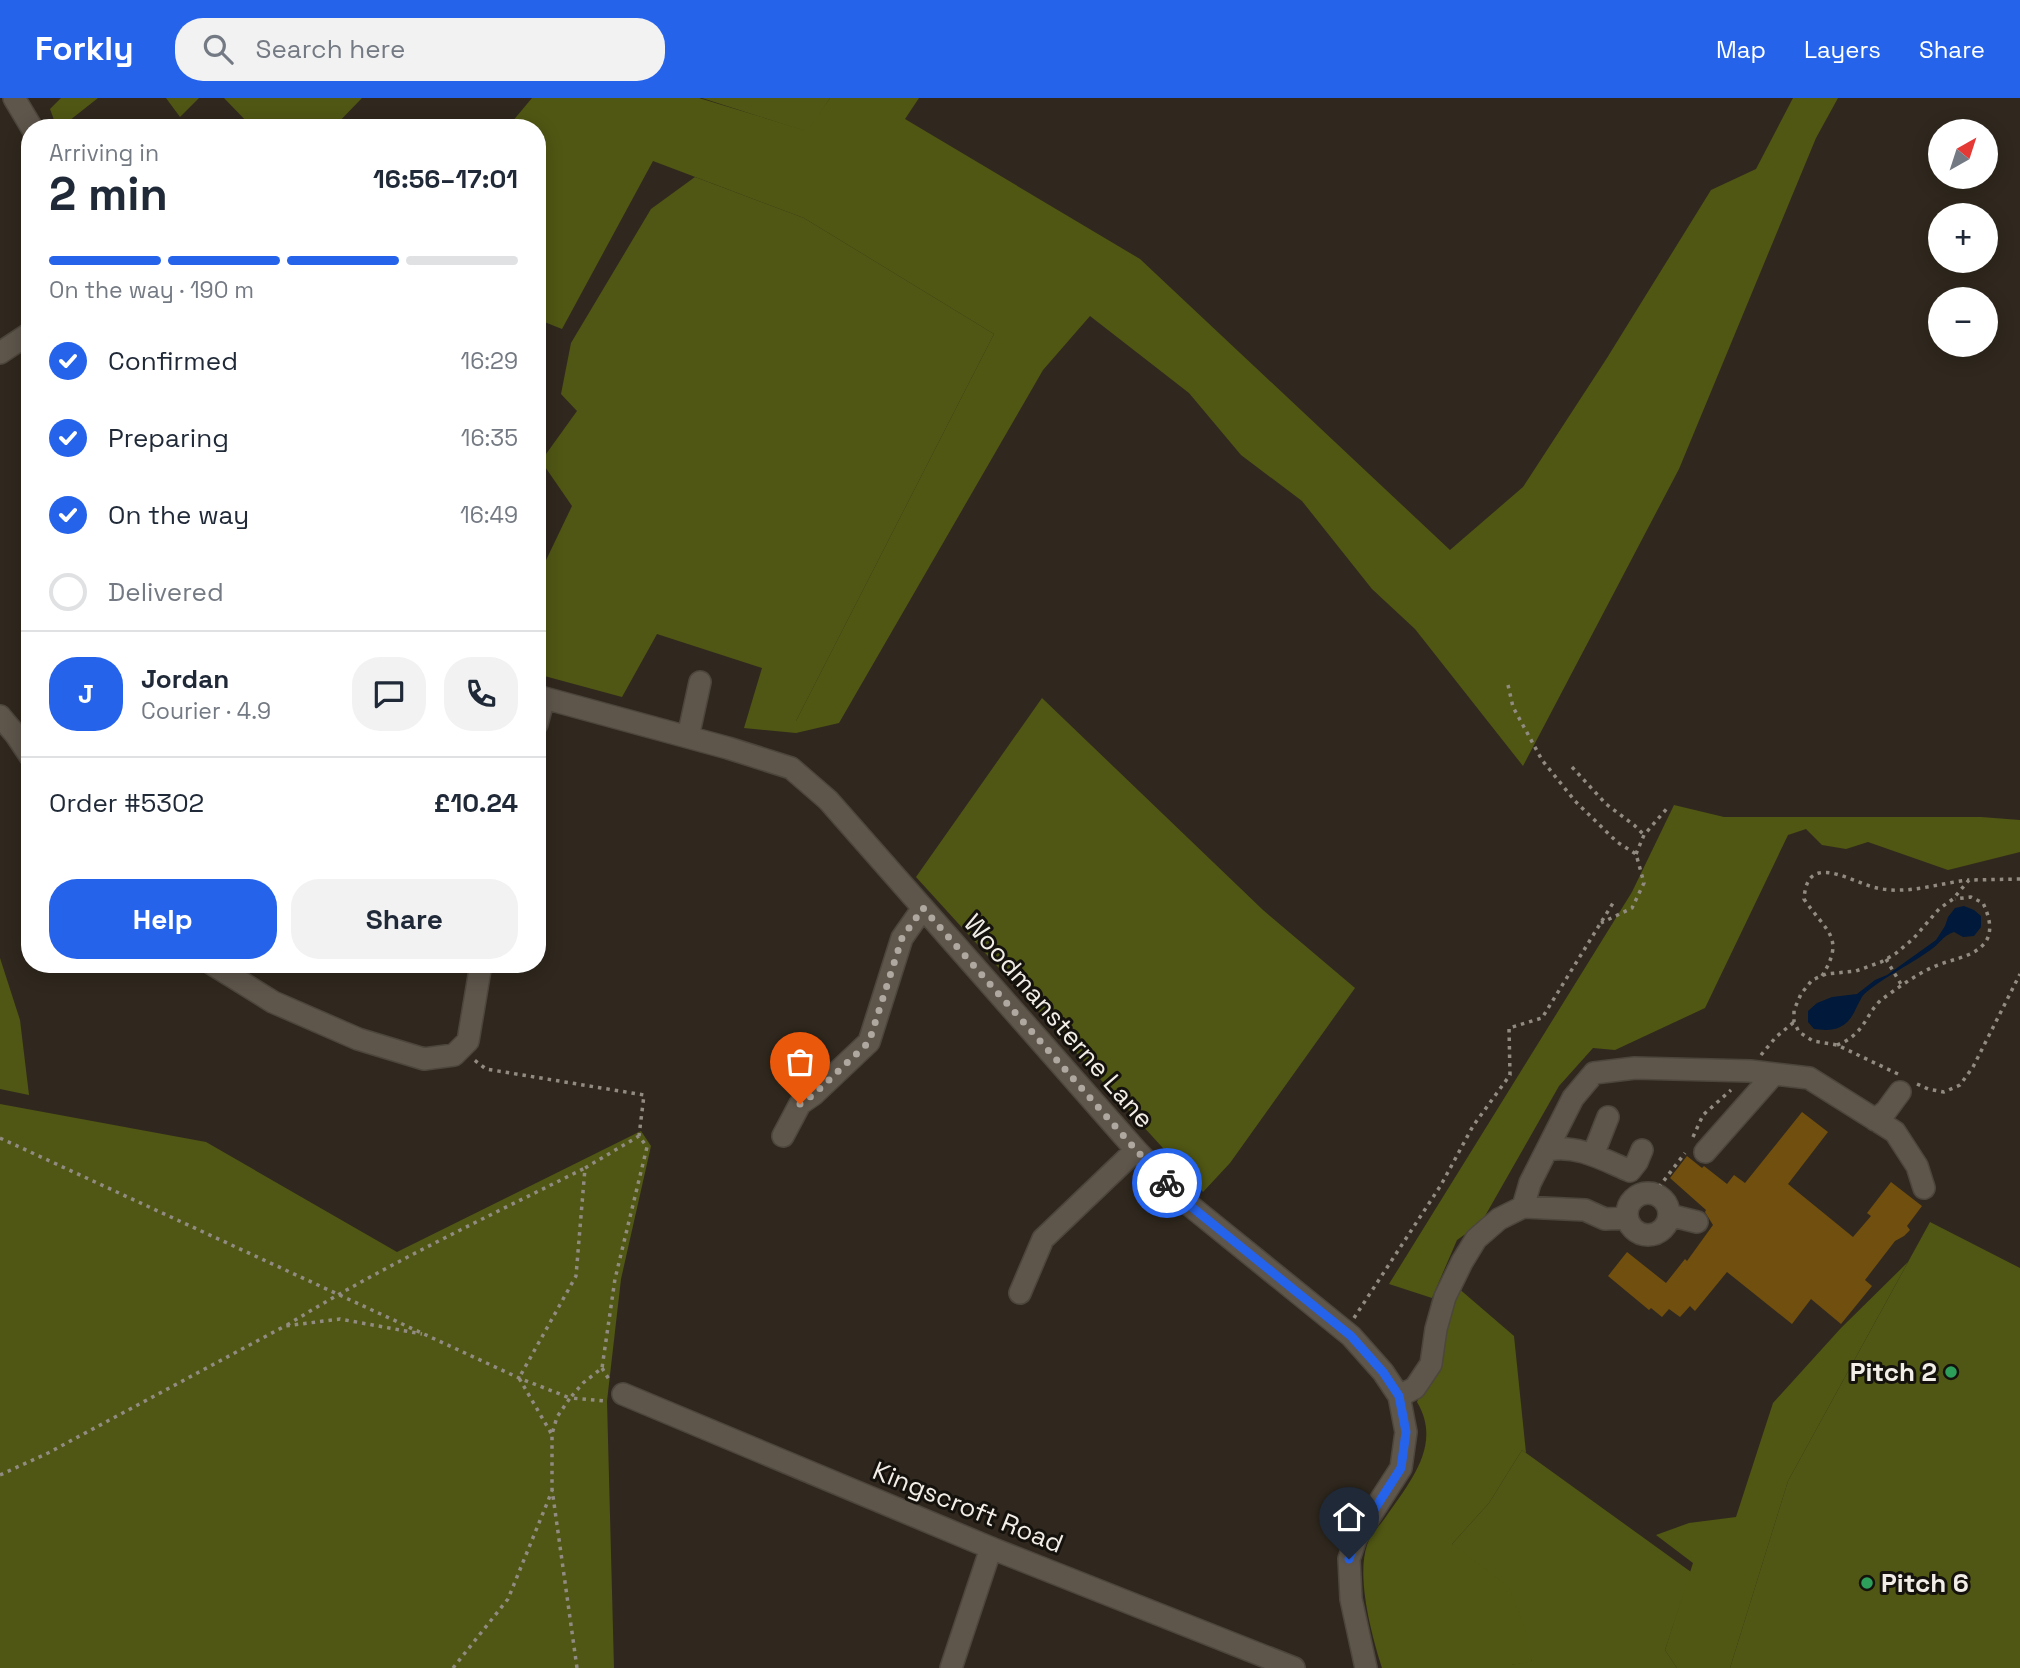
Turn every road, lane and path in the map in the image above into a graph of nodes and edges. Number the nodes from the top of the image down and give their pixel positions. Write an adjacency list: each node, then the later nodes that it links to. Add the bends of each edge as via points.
1 (14, 98): 2 (street)
2 (27, 119)
3 (21, 339): 4 (street)
4 (0, 353)
5 (700, 682): 9 (street)
6 (1508, 685): 14 (path, via 1513,706 1542,760 1575,801)
7 (546, 699): 9 (street, Woodmansterne Lane)
8 (0, 716): 10 (street)
9 (688, 737): 19 (street, Woodmansterne Lane, via 791,768 828,800)
10 (21, 742)
11 (1572, 767): 13 (path, via 1606,804)
12 (1669, 806): 13 (path)
13 (1644, 835): 14 (path)
14 (1636, 854): 20 (path, via 1644,883 1632,908)
15 (1969, 880): 16 (path); 17 (path); 25 (path, via 1896,891 1830,873 1810,878 1804,899 1834,947)
16 (2020, 880)
17 (1953, 899): 21 (path); 26 (path, via 1971,897 1983,903 1990,928 1987,941 1966,957 1928,969)
18 (1613, 903): 20 (path)
19 (923, 908): 36 (street, via 902,938 869,1042 800,1104); 38 (street, Woodmansterne Lane)
20 (1600, 924): 52 (path, via 1542,1018 1509,1028 1510,1075)
21 (1886, 959): 25 (path, via 1856,971); 26 (path)
22 (227, 973): 29 (street, via 274,1002 358,1039 424,1059 454,1055)
23 (479, 973): 29 (street, via 468,1041)
24 (2020, 974): 32 (path, via 1960,1085 1944,1092)
25 (1822, 976): 27 (path, via 1801,994)
26 (1902, 986): 28 (path, via 1879,1002 1860,1029)
27 (1794, 1022): 28 (path, via 1799,1032 1813,1041); 30 (path)
28 (1837, 1045): 32 (path)
29 (461, 1049): 35 (path, via 485,1069 644,1095)
30 (1750, 1070): 31 (street); 39 (street, via 1635,1068 1594,1073 1573,1098)
31 (1774, 1074): 34 (street, via 1809,1077); 41 (street)
32 (1907, 1084): 34 (street)
33 (1608, 1117): 42 (street)
34 (1875, 1120): 44 (street, via 1895,1132 1917,1166)
35 (639, 1136): 43 (path); 57 (path, via 647,1147 615,1279 602,1368)
36 (783, 1136)
37 (0, 1138): 49 (path)
38 (1136, 1150): 50 (street, via 1043,1239); 52 (street, Woodmansterne Lane, via 1188,1204)
39 (1548, 1150): 42 (street, via 1562,1147); 45 (street)
40 (1642, 1150): 42 (street, via 1630,1171)
41 (1705, 1152)
42 (1593, 1155)
43 (586, 1168): 49 (path); 54 (path, via 576,1276)
44 (1924, 1188)
45 (1523, 1207): 46 (street, via 1585,1210 1605,1219); 56 (street, via 1499,1219 1476,1239 1445,1297 1431,1364 1415,1388)
46 (1627, 1218): 47 (street, via 1634,1230 1647,1235 1660,1231); 47 (street, via 1633,1199 1645,1193 1664,1200)
47 (1668, 1220): 48 (street, via 1677,1217)
48 (1697, 1222)
49 (338, 1293): 51 (path); 53 (path)
50 (1020, 1293)
51 (285, 1326): 53 (path, via 340,1319); 59 (path)
52 (1344, 1330): 56 (street, Woodmansterne Lane)
53 (428, 1335): 54 (path)
54 (519, 1377): 57 (path); 58 (path)
55 (623, 1394): 57 (path, via 607,1401); 61 (street, Kingscroft Road)
56 (1399, 1396): 66 (street, Woodmansterne Lane, via 1406,1432 1401,1468 1356,1538 1349,1559 1351,1599)
57 (570, 1398): 58 (path)
58 (552, 1434): 60 (path)
59 (0, 1475)
60 (552, 1489): 62 (path, via 508,1599); 63 (path)
61 (991, 1548): 64 (street); 65 (street, Kingscroft Road)
62 (453, 1668)
63 (577, 1668)
64 (951, 1668)
65 (1294, 1668)
66 (1366, 1668)

